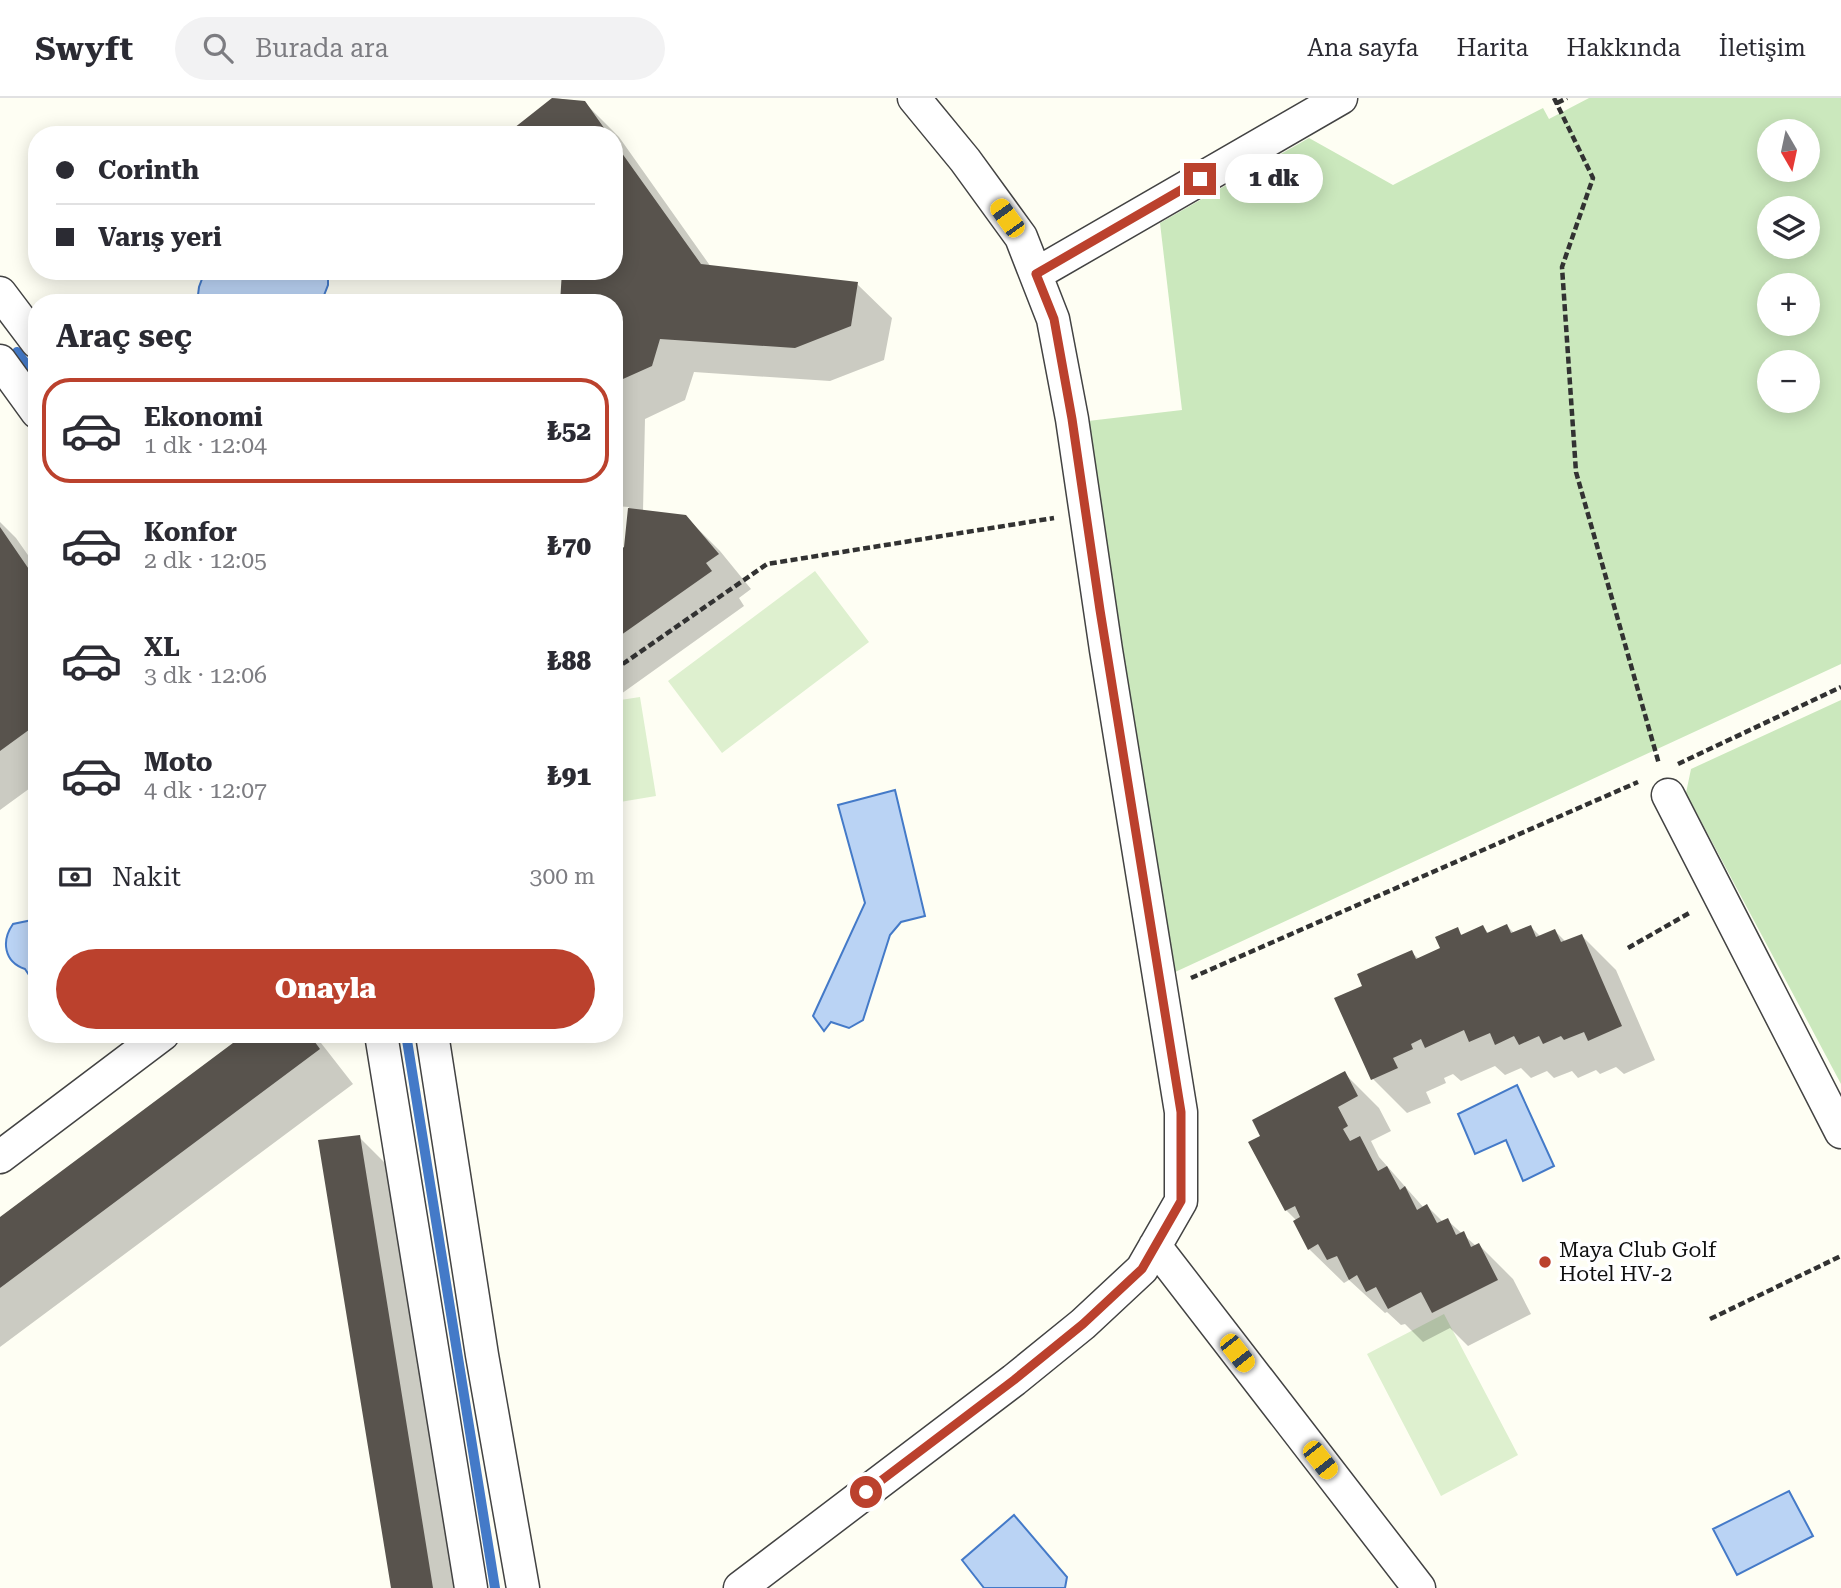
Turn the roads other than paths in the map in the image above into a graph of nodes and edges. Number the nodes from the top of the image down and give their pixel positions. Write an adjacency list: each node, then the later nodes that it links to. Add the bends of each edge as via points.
1 (914, 98): 3 (street, via 1021,237)
2 (1340, 98): 3 (street)
3 (1036, 274): 14 (street, via 1054,319 1181,1112 1181,1201)
4 (0, 293): 5 (street)
5 (28, 330)
6 (0, 361): 7 (street)
7 (28, 400)
8 (1664, 783): 12 (street)
9 (151, 1043): 13 (street)
10 (382, 1043): 15 (street)
11 (433, 1043): 16 (street)
12 (1841, 1132)
13 (0, 1157)
14 (1155, 1246): 17 (street, via 1142,1269 1083,1324); 18 (street)
15 (471, 1588)
16 (523, 1588)
17 (740, 1588)
18 (1419, 1588)

